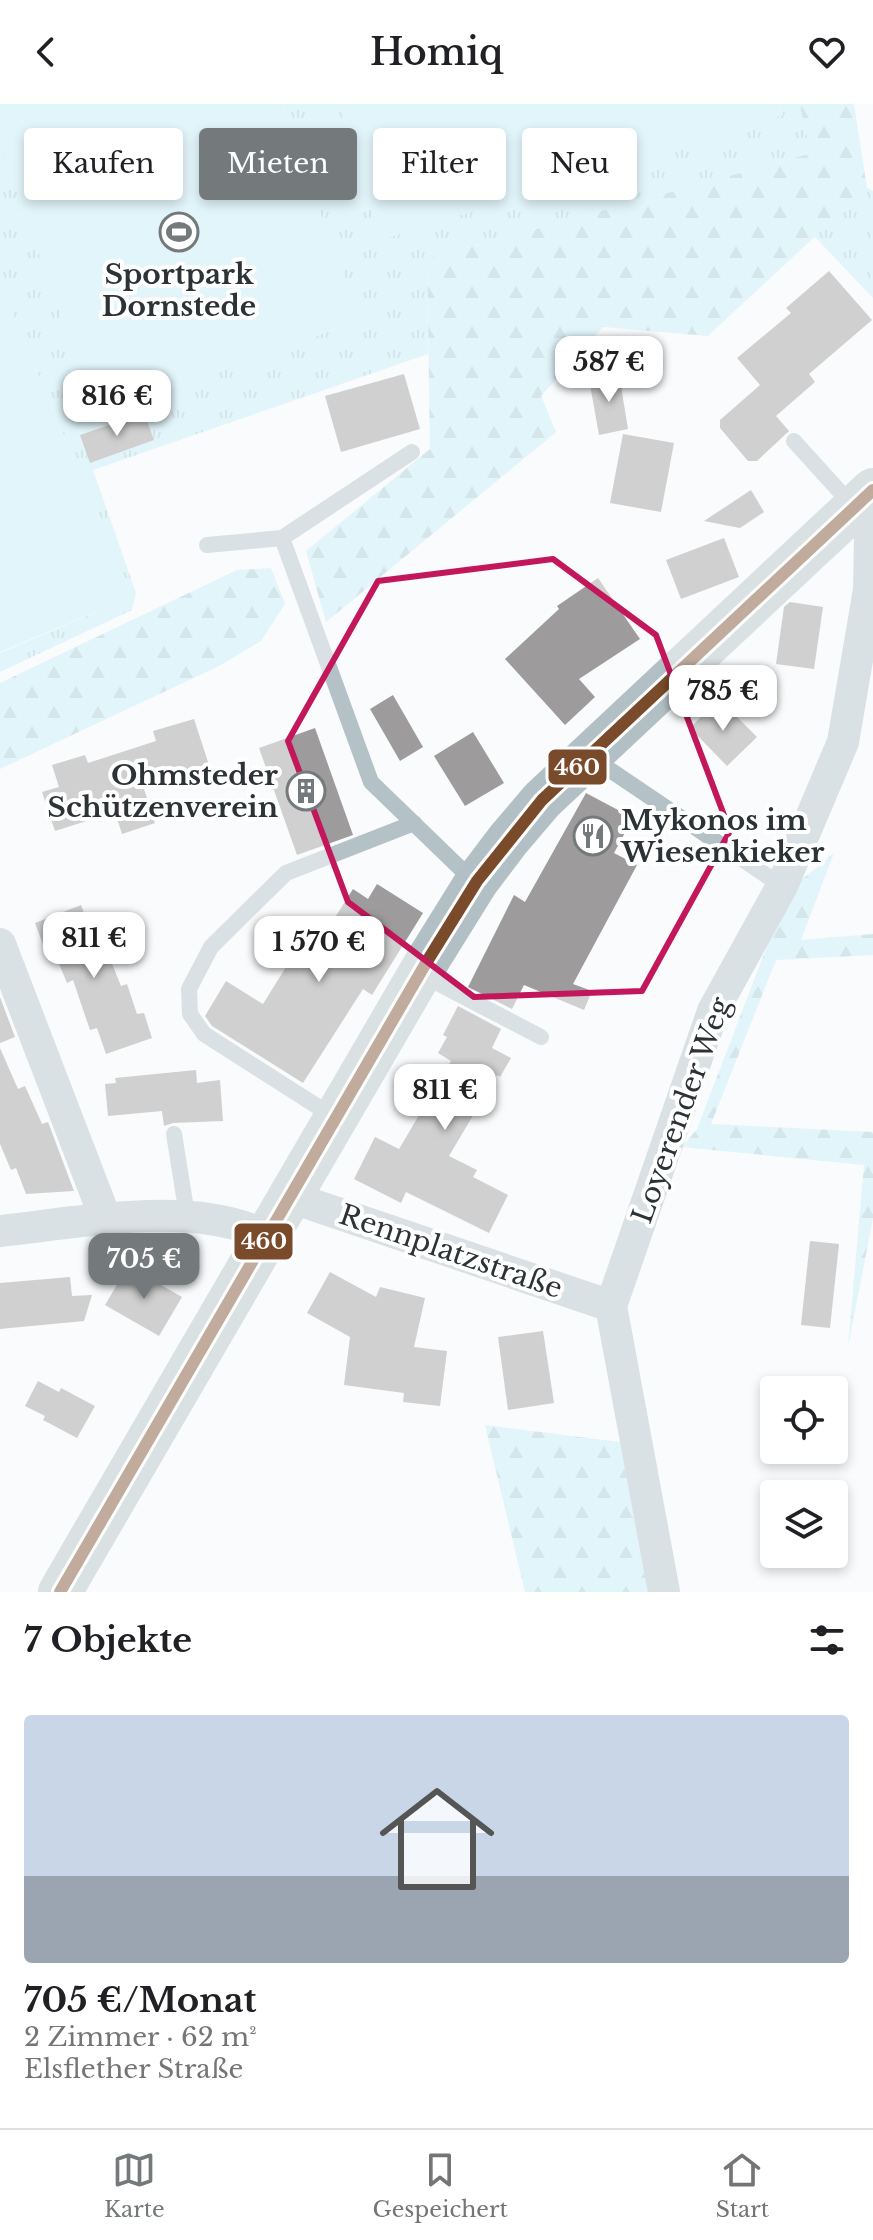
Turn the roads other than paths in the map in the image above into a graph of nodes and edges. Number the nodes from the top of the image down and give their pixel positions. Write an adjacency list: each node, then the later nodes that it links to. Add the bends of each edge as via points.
1 (794, 441): 3 (lane)
2 (412, 452): 4 (lane)
3 (863, 498): 6 (main road); 9 (street, Loyerender Weg, via 870,535 869,590 843,742)
4 (282, 538): 5 (lane); 7 (lane, via 371,782)
5 (207, 545)
6 (588, 755): 8 (main road, via 542,800); 9 (lane)
7 (414, 823): 8 (lane); 13 (lane, via 286,873 211,947 189,989 190,1014 204,1034)
8 (477, 881): 11 (main road)
9 (782, 886): 20 (street, Loyerender Weg, via 713,1011)
10 (0, 944): 17 (street)
11 (420, 974): 12 (lane); 13 (main road)
12 (541, 1037)
13 (336, 1118): 15 (main road)
14 (174, 1134): 16 (lane)
15 (290, 1197): 19 (main road); 20 (street, Rennplatzstraße)
16 (187, 1215): 17 (street); 19 (street, via 250,1228)
17 (106, 1220): 18 (street)
18 (0, 1231)
19 (267, 1237): 21 (main road)
20 (611, 1306): 22 (street, Loyerender Weg)
21 (60, 1592)
22 (664, 1592)

